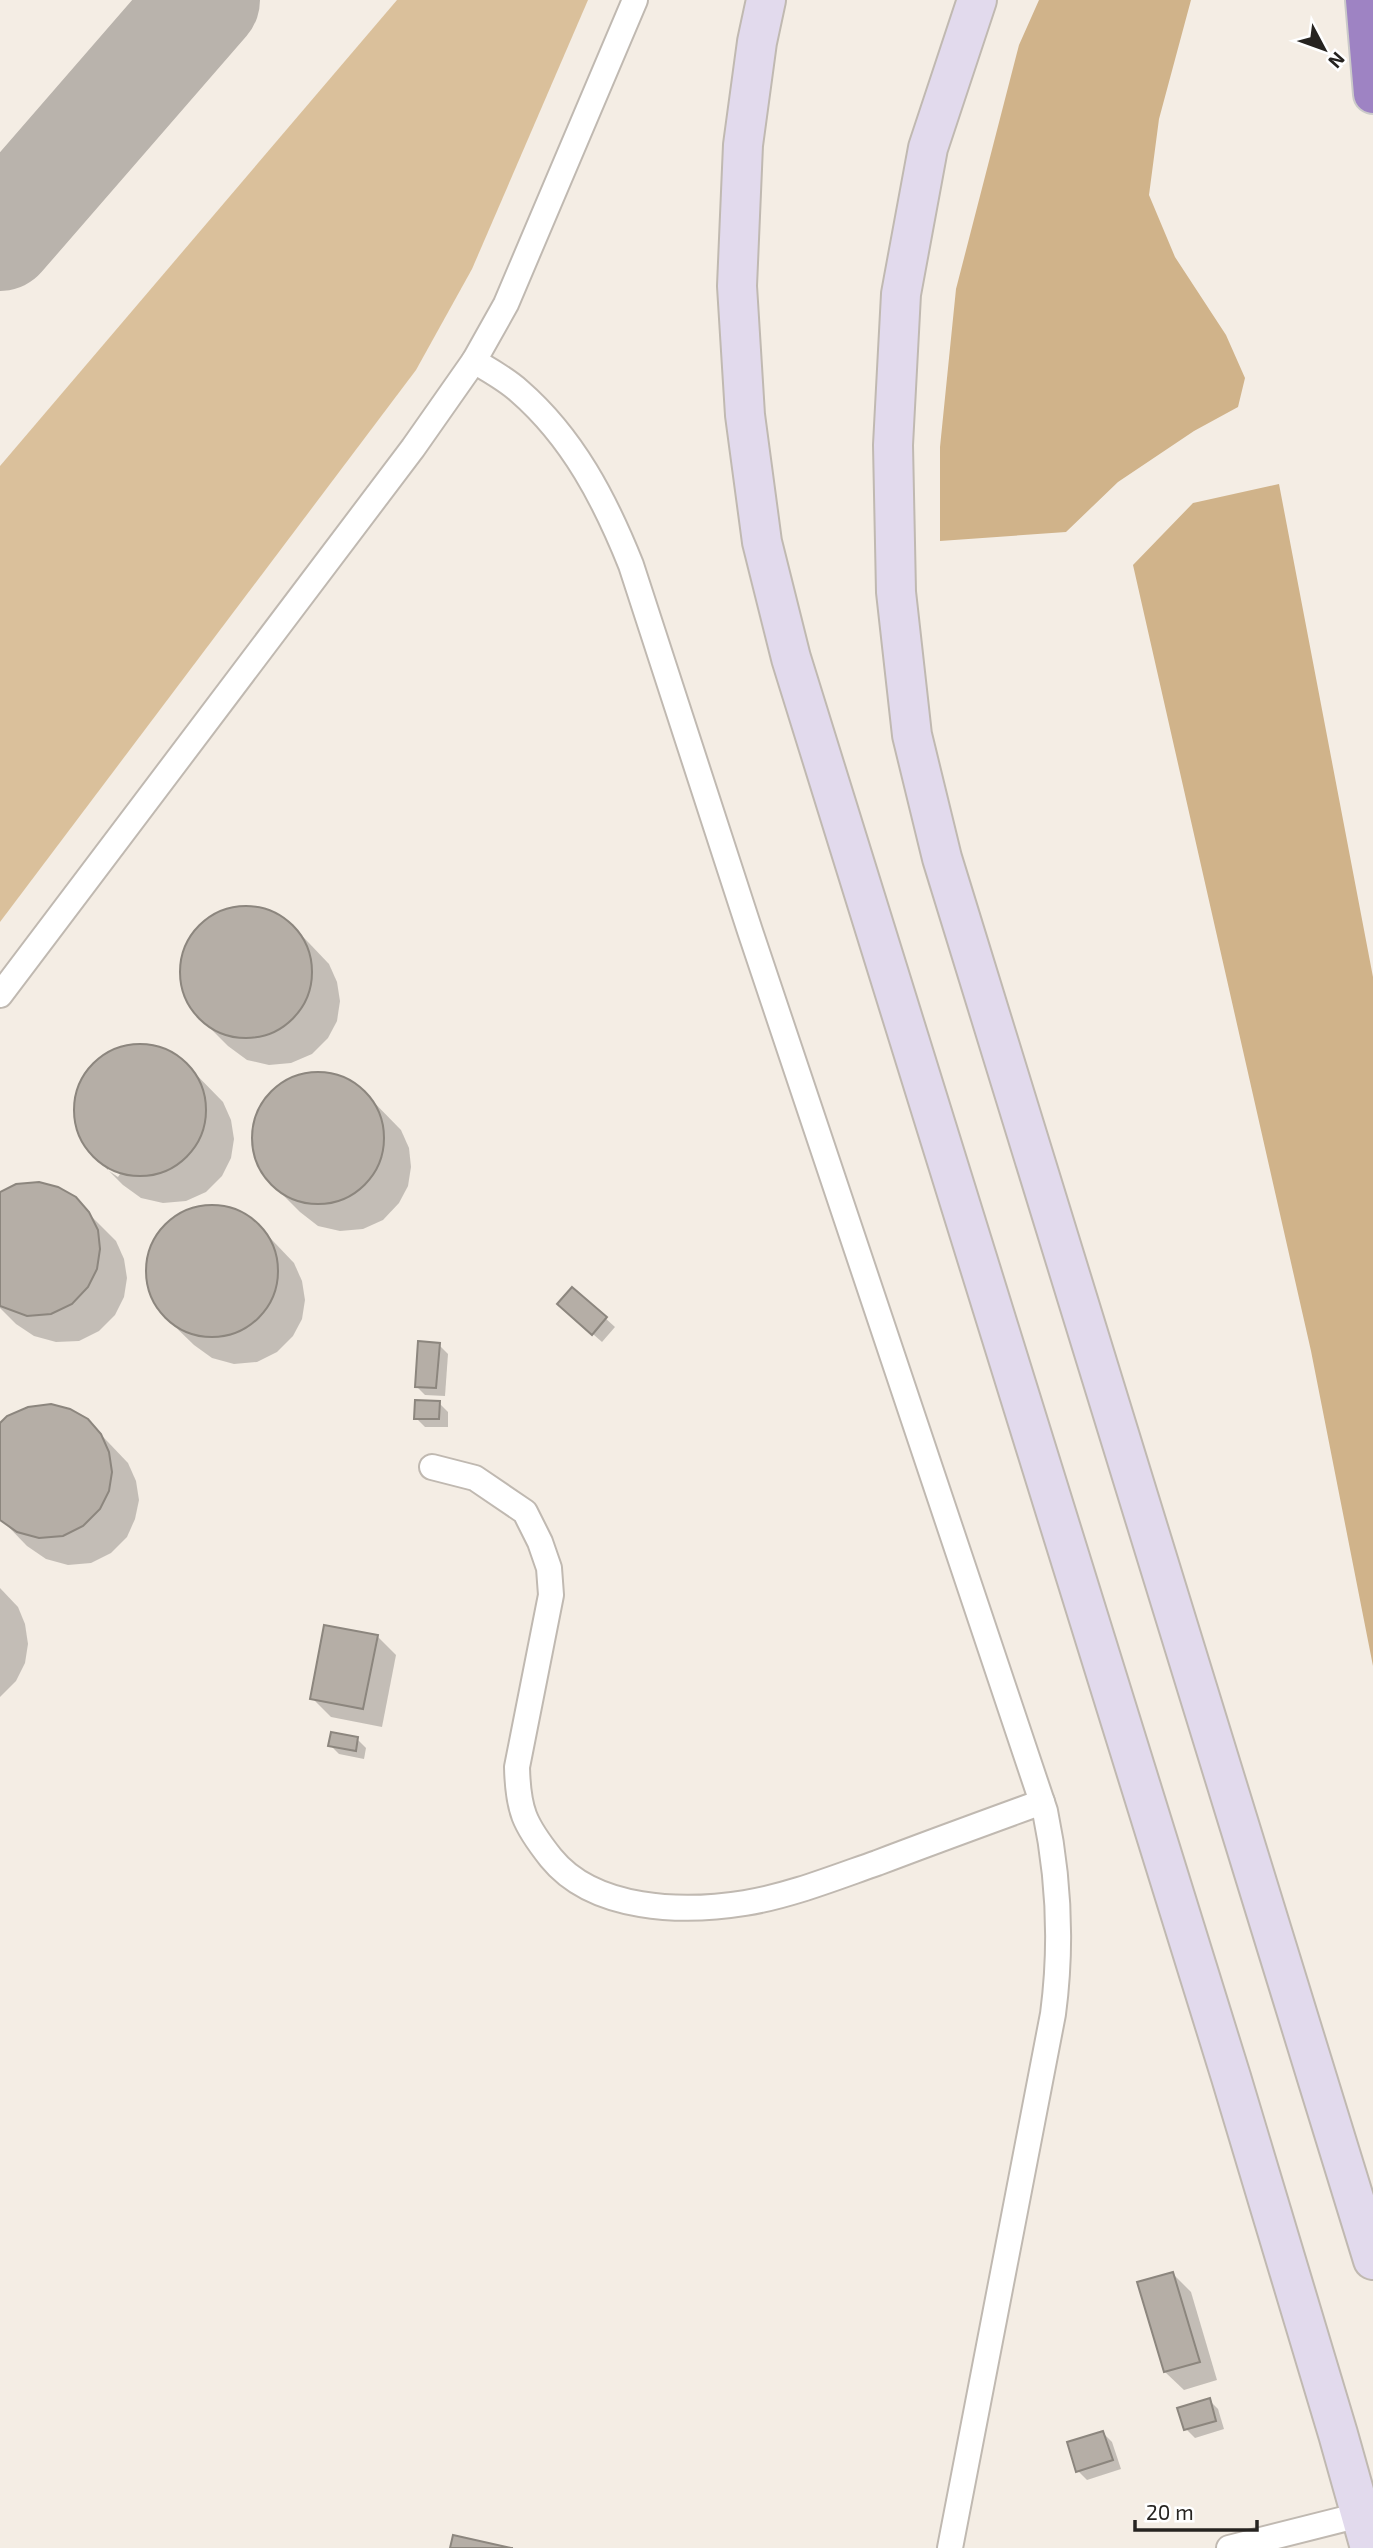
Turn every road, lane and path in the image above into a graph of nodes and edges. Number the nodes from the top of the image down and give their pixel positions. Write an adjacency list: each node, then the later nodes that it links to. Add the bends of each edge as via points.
1 (635, 0): 6 (lane, via 520,273)
2 (766, 0): 11 (main road, via 743,145 737,286 746,415 762,542 796,671)
3 (977, 0): 10 (main road, via 928,148 901,294 893,444 895,592 912,735 942,858)
4 (1365, 0): 5 (highway)
5 (1373, 94)
6 (474, 361): 7 (lane); 9 (lane, via 517,389 546,417 586,469 611,514)
7 (0, 995)
8 (432, 1467): 9 (lane, via 475,1478 502,1495 525,1512 540,1542 549,1568 551,1595 517,1766 518,1794 524,1822 542,1847 561,1870 592,1890 638,1904 692,1908 746,1903 825,1881)
9 (1042, 1802): 13 (lane, via 1055,1859 1058,1978 1054,2014)
10 (1373, 2260)
11 (1368, 2525): 12 (lane)
12 (1237, 2547)
13 (950, 2548)

